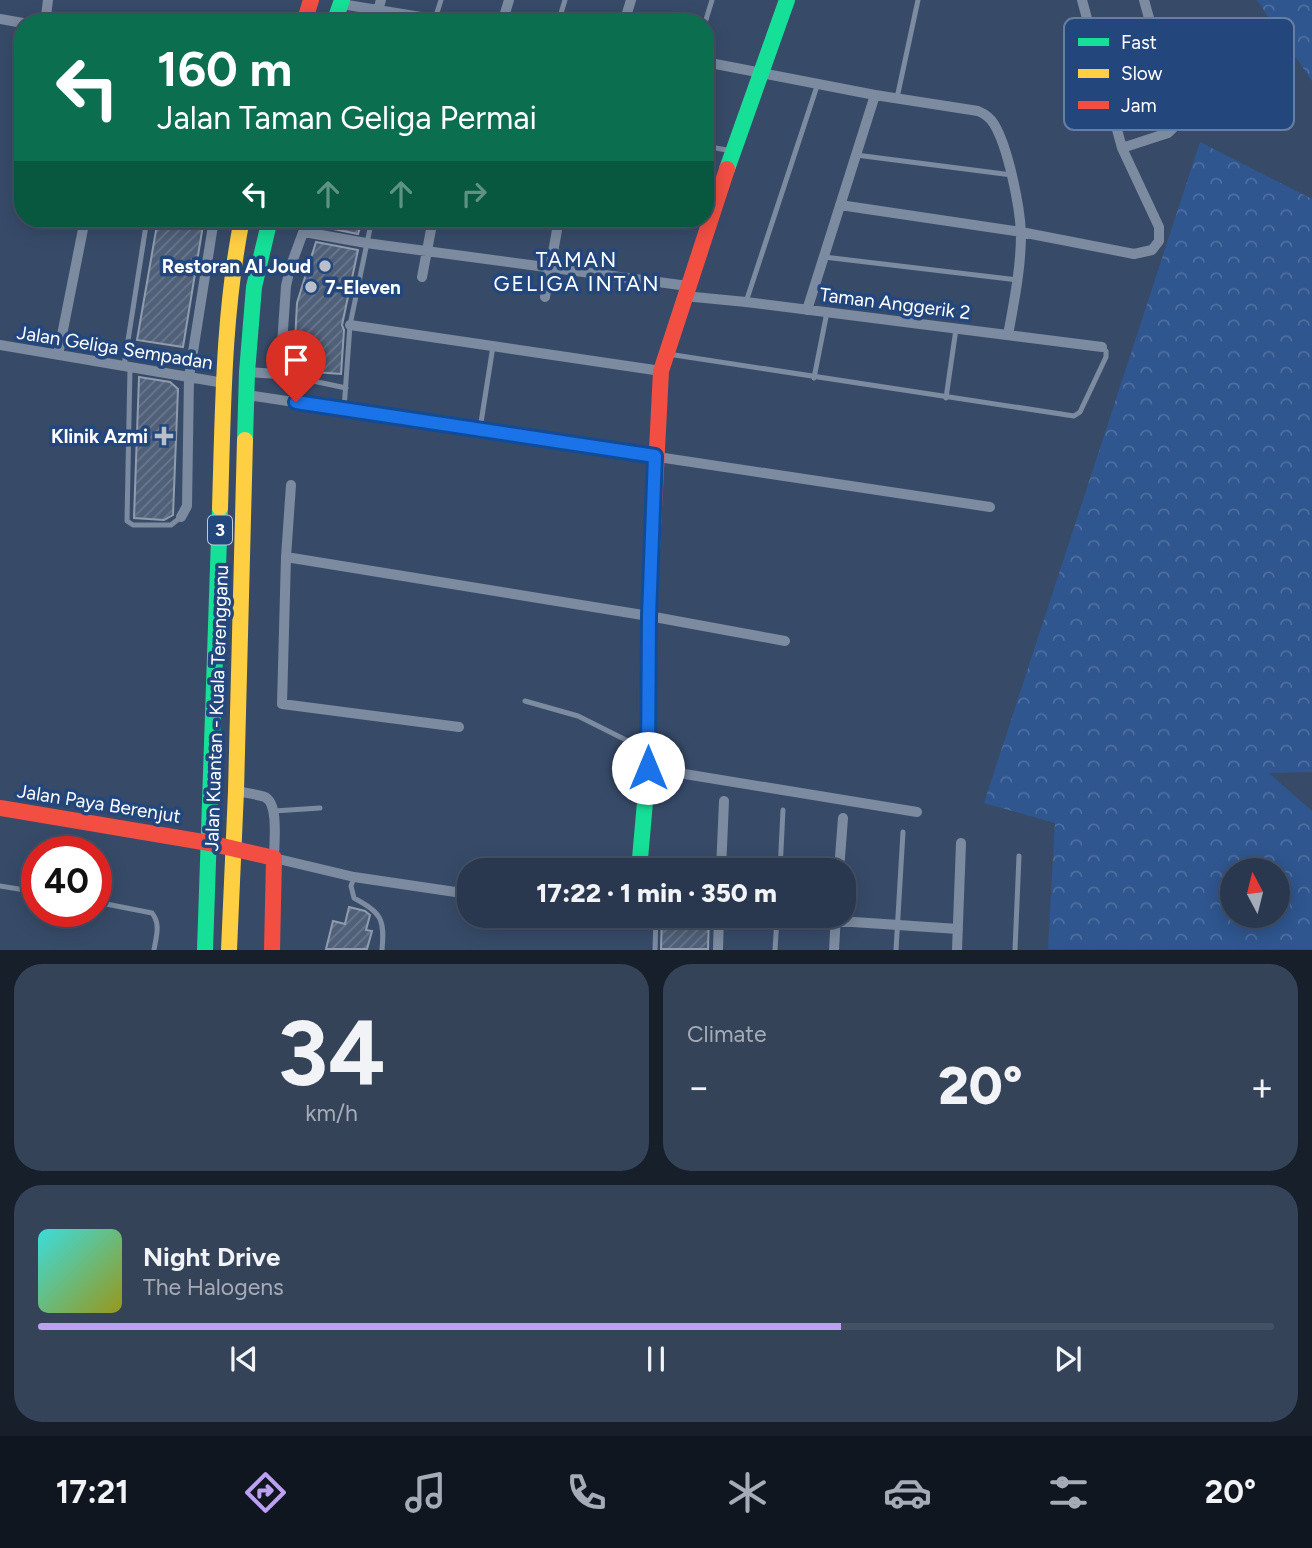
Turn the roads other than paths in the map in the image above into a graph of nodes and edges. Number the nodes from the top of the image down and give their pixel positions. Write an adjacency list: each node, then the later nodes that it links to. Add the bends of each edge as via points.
1 (787, 0): 11 (main road)
2 (918, 0): 14 (lane)
3 (1082, 0): 8 (street)
4 (1144, 0): 9 (street)
5 (341, 2): 6 (street)
6 (379, 5): 7 (street)
7 (415, 14)
8 (1087, 18)
9 (1149, 18)
10 (714, 63): 11 (street)
11 (763, 71): 12 (street); 19 (main road)
12 (818, 83): 13 (street); 44 (lane)
13 (875, 95): 14 (street); 20 (street)
14 (897, 98): 21 (street, via 988,116 999,132)
15 (1117, 130): 18 (street)
16 (1171, 130): 18 (street)
17 (714, 148): 19 (lane)
18 (1122, 148): 35 (street, via 1159,227 1152,250 1134,254)
19 (735, 151): 22 (main road)
20 (856, 155): 21 (lane); 23 (street)
21 (1012, 174): 35 (street)
22 (714, 195)
23 (841, 205): 35 (street); 38 (street)
24 (83, 228): 54 (street)
25 (146, 228): 55 (lane)
26 (213, 228): 59 (street)
27 (240, 228): 61 (main road, Jalan Kuantan - Kuala Terengganu / 3)
28 (268, 228): 57 (main road, Jalan Kuantan - Kuala Terengganu / 3, via 254,287)
29 (306, 228): 34 (street)
30 (370, 228): 36 (lane)
31 (431, 228): 37 (street)
32 (557, 228): 39 (street)
33 (700, 228): 42 (main road)
34 (304, 232): 36 (street, Taman Anggerik 2); 58 (street, via 286,286)
35 (1021, 232): 41 (street)
36 (366, 243): 37 (street, Taman Anggerik 2); 47 (lane)
37 (427, 251): 39 (street, Taman Anggerik 2); 40 (street)
38 (824, 257): 41 (lane); 45 (street)
39 (550, 267): 42 (street, Taman Anggerik 2); 43 (street)
40 (422, 277)
41 (1018, 280): 49 (street)
42 (686, 291): 44 (street, Taman Anggerik 2); 53 (main road)
43 (545, 297)
44 (746, 302): 45 (street, Taman Anggerik 2)
45 (807, 310): 46 (street, Taman Anggerik 2)
46 (827, 312): 48 (street, Taman Anggerik 2); 60 (lane)
47 (349, 325): 51 (street); 62 (lane)
48 (956, 329): 49 (street, Taman Anggerik 2); 64 (lane)
49 (1008, 335): 52 (street, Taman Anggerik 2)
50 (0, 345): 54 (street, Jalan Geliga Sempadan)
51 (493, 346): 56 (street); 66 (lane)
52 (1102, 347): 64 (lane, via 1106,357 1074,416)
53 (665, 354): 56 (main road); 60 (lane)
54 (58, 355): 55 (street, Jalan Geliga Sempadan)
55 (127, 366): 59 (street, Jalan Geliga Sempadan); 70 (lane, via 127,522 171,525)
56 (661, 371): 67 (main road)
57 (247, 372): 58 (street); 63 (main road, Jalan Kuantan - Kuala Terengganu / 3)
58 (280, 374): 62 (lane)
59 (189, 377): 61 (street, Jalan Geliga Sempadan); 70 (street, via 187,506)
60 (814, 378): 64 (lane)
61 (224, 383): 86 (main road, Jalan Kuantan - Kuala Terengganu / 3)
62 (346, 388): 65 (lane)
63 (247, 395): 65 (street); 77 (main road, Jalan Kuantan - Kuala Terengganu / 3)
64 (946, 398)
65 (344, 409): 66 (street)
66 (480, 430): 67 (street)
67 (655, 456): 69 (street); 72 (main road)
68 (291, 485): 71 (street)
69 (990, 507)
70 (181, 517)
71 (286, 557): 72 (street); 75 (street, via 282,704)
72 (649, 616): 73 (street); 76 (main road)
73 (785, 640)
74 (526, 701): 76 (lane, via 578,716 628,741)
75 (459, 727)
76 (648, 768): 83 (street); 91 (main road)
77 (236, 791): 82 (street, via 264,797); 88 (main road, Jalan Kuantan - Kuala Terengganu / 3)
78 (724, 801): 92 (street)
79 (0, 808): 86 (main road, Jalan Paya Berenjut)
80 (320, 808): 82 (lane)
81 (783, 810): 93 (lane)
82 (274, 811): 90 (street)
83 (917, 812)
84 (843, 818): 94 (street)
85 (903, 832): 101 (lane)
86 (209, 843): 88 (main road, Jalan Paya Berenjut); 108 (main road, Jalan Kuantan - Kuala Terengganu / 3)
87 (961, 843): 106 (street)
88 (233, 848): 90 (main road, Jalan Paya Berenjut); 109 (main road, Jalan Kuantan - Kuala Terengganu / 3)
89 (1019, 856): 118 (lane)
90 (274, 858): 95 (street); 110 (main road)
91 (640, 858)
92 (722, 858)
93 (781, 858)
94 (840, 858)
95 (354, 877): 98 (street); 111 (lane, via 354,898 373,908 384,926)
96 (0, 886): 97 (lane)
97 (21, 889)
98 (457, 892)
99 (112, 905): 107 (lane, via 157,918)
100 (856, 920): 101 (street)
101 (897, 925): 106 (street); 116 (lane)
102 (656, 928): 112 (lane)
103 (719, 928): 113 (street)
104 (776, 928): 114 (lane)
105 (835, 928): 115 (street)
106 (958, 929): 117 (street)
107 (154, 950)
108 (205, 950)
109 (229, 950)
110 (272, 950)
111 (382, 950)
112 (655, 950)
113 (718, 950)
114 (775, 950)
115 (834, 950)
116 (896, 950)
117 (957, 950)
118 (1015, 950)

